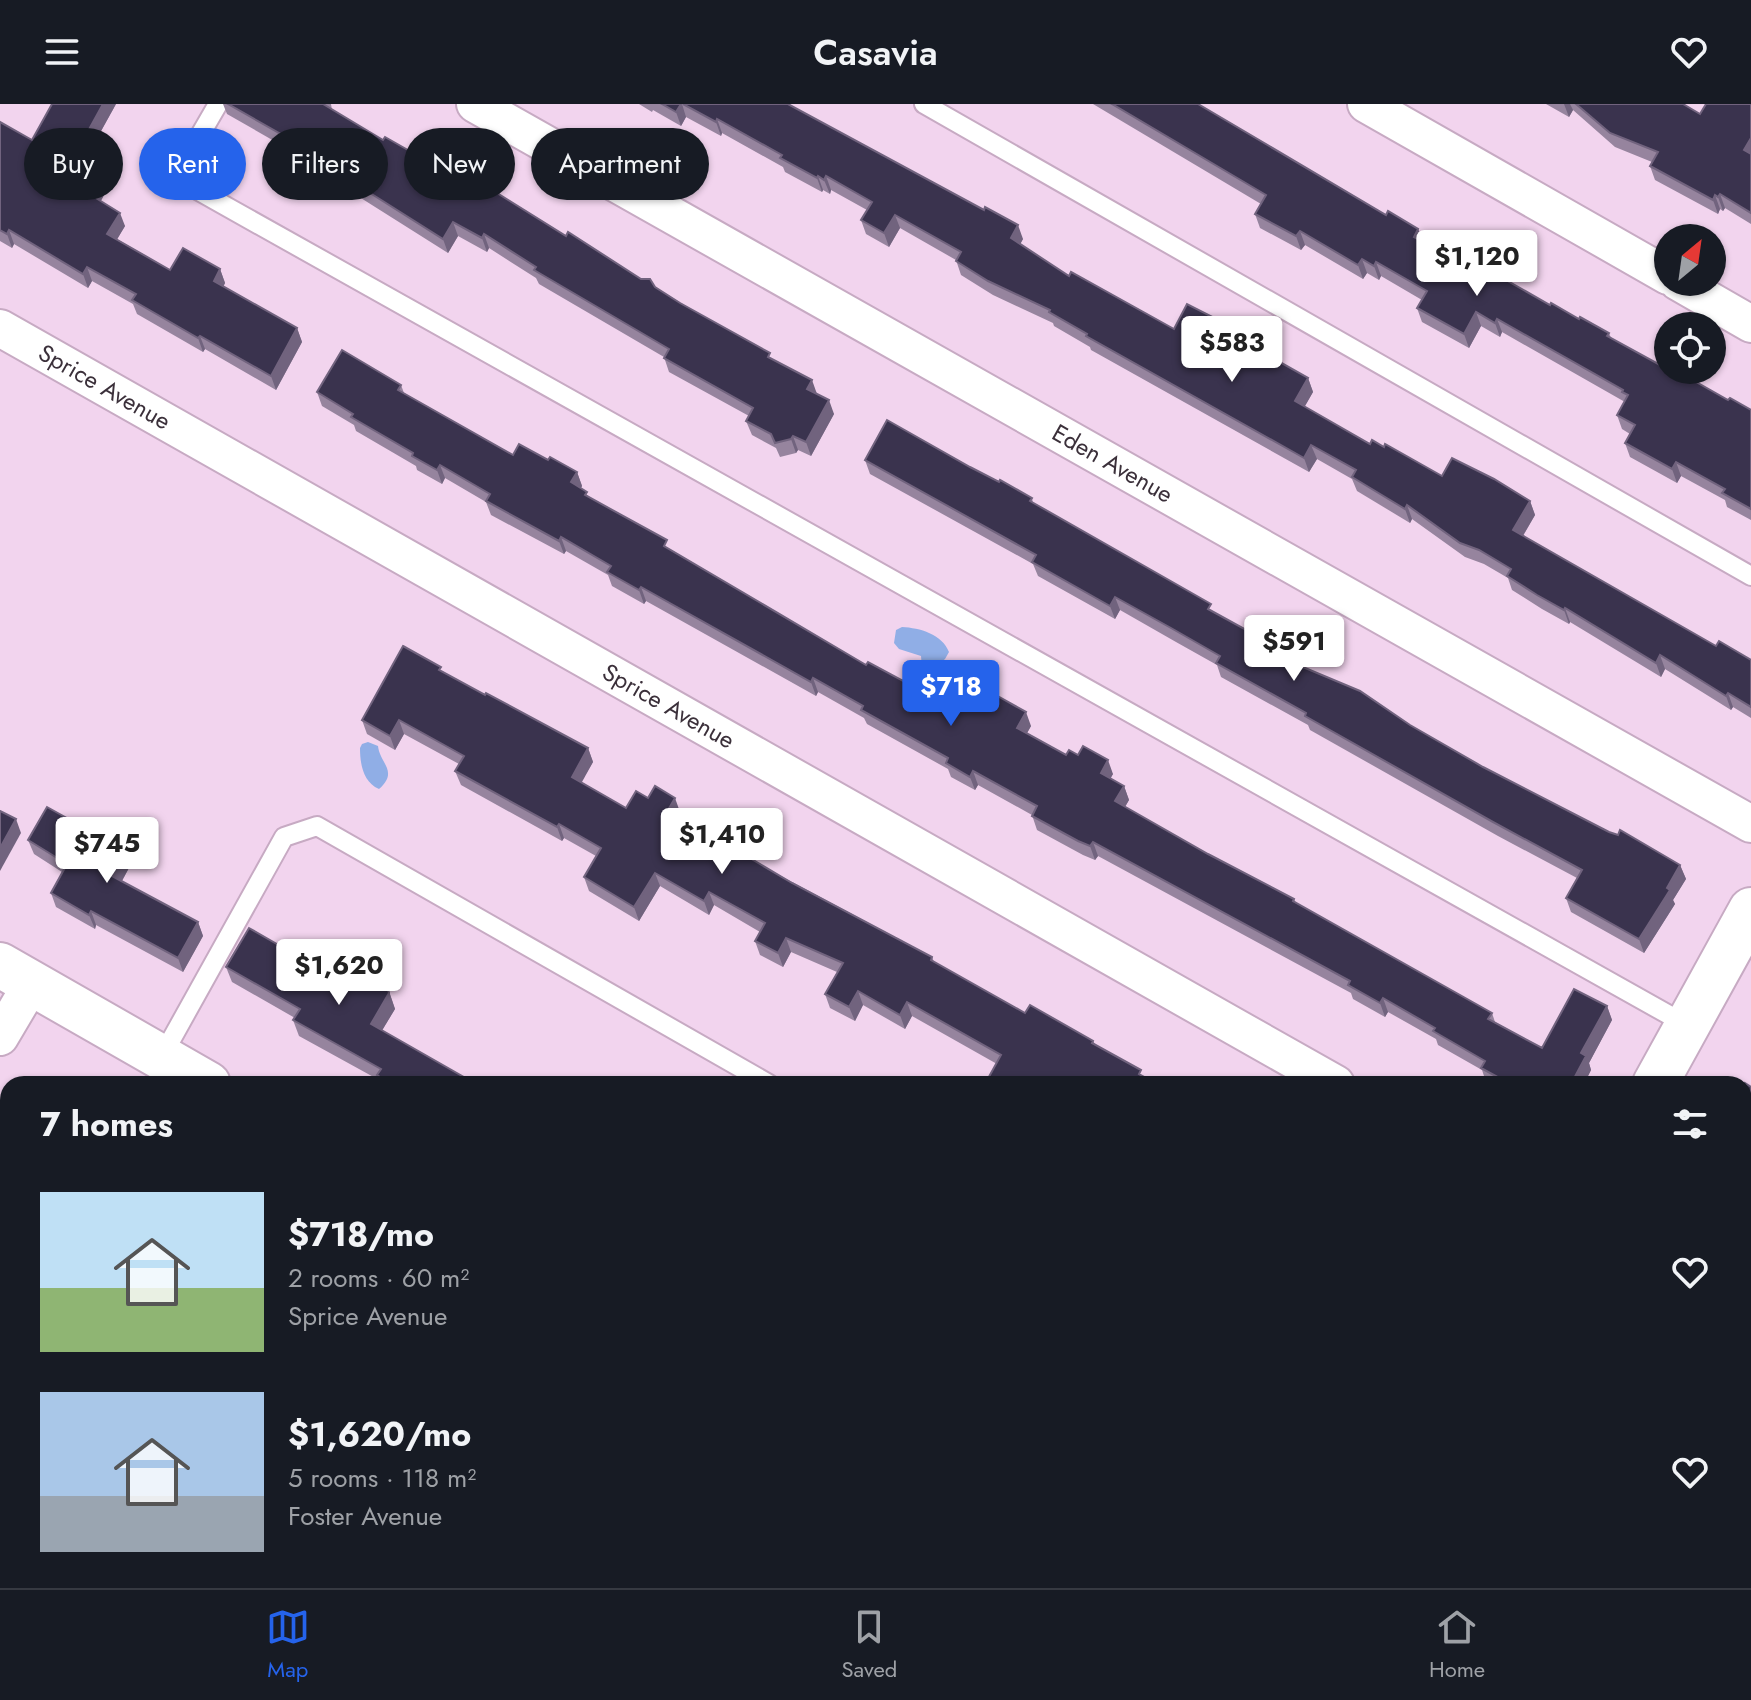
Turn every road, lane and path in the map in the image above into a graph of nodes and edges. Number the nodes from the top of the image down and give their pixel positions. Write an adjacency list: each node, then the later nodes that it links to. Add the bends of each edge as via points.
1 (218, 104): 13 (lane, via 189,154 197,190)
2 (475, 104): 10 (street, Eden Avenue)
3 (924, 104): 9 (lane)
4 (1366, 104): 5 (street)
5 (1654, 268)
6 (1702, 296): 7 (street)
7 (1751, 324)
8 (0, 328): 18 (street, Sprice Avenue)
9 (1751, 576)
10 (1751, 824)
11 (1751, 910): 13 (street)
12 (16, 974): 14 (street); 15 (street)
13 (1687, 1025): 19 (street)
14 (0, 1037)
15 (161, 1058): 16 (street); 17 (lane, via 284,837 317,826)
16 (194, 1076)
17 (755, 1076)
18 (1322, 1076)
19 (1659, 1076)

